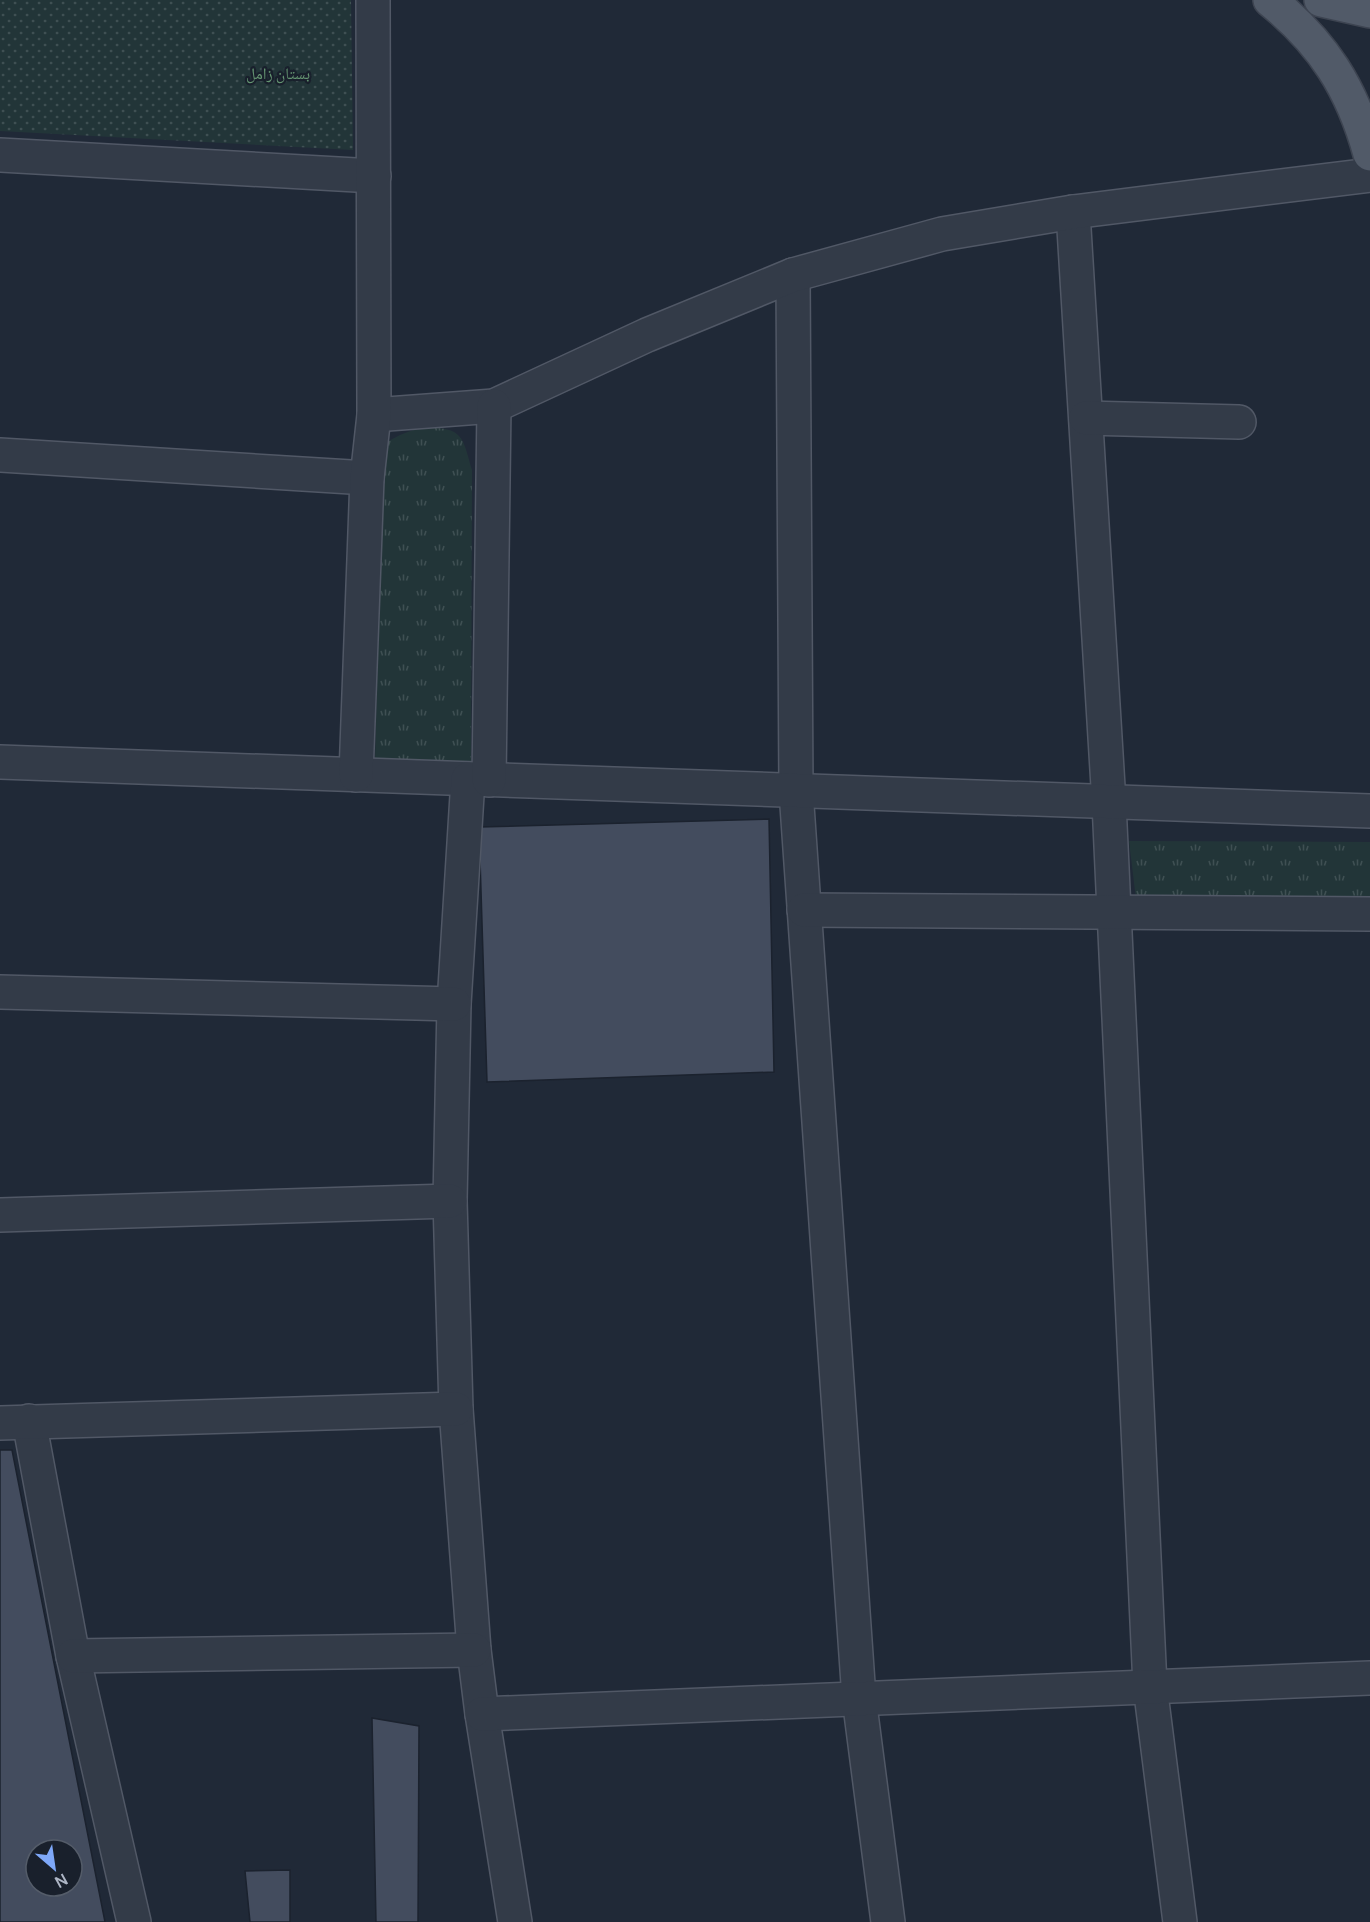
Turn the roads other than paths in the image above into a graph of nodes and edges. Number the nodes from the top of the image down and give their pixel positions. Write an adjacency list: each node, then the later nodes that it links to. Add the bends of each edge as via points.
1 (373, 0): 8 (street)
2 (1270, 0): 5 (main road, via 1302,28 1333,66 1364,130)
3 (1322, 0): 4 (main road)
4 (1370, 11)
5 (1370, 154)
6 (0, 155): 8 (street)
7 (1370, 175): 9 (street)
8 (374, 176): 12 (street)
9 (1073, 212): 10 (street, via 942,234); 13 (street)
10 (793, 275): 11 (street, via 646,335); 20 (street)
11 (494, 406): 12 (street); 19 (street)
12 (374, 415): 16 (street)
13 (1086, 418): 14 (street); 21 (street)
14 (1239, 422)
15 (0, 455): 16 (street)
16 (367, 478): 18 (street)
17 (0, 762): 18 (street)
18 (356, 775): 19 (street)
19 (478, 779): 20 (street); 27 (street)
20 (796, 791): 21 (street); 23 (street)
21 (1109, 803): 22 (street); 24 (street)
22 (1370, 811)
23 (804, 910): 24 (street); 36 (street)
24 (1115, 913): 25 (street); 35 (street)
25 (1370, 914)
26 (0, 992): 27 (street)
27 (454, 1004): 28 (street)
28 (450, 1201): 29 (street); 30 (street)
29 (0, 1215)
30 (456, 1409): 31 (street); 32 (street)
31 (14, 1422): 33 (street)
32 (474, 1650): 33 (street); 37 (street)
33 (73, 1656): 38 (street)
34 (1370, 1678): 35 (street)
35 (1150, 1686): 36 (street); 41 (street)
36 (859, 1698): 37 (street); 40 (street)
37 (482, 1714): 39 (street)
38 (134, 1922)
39 (515, 1922)
40 (888, 1922)
41 (1180, 1922)

